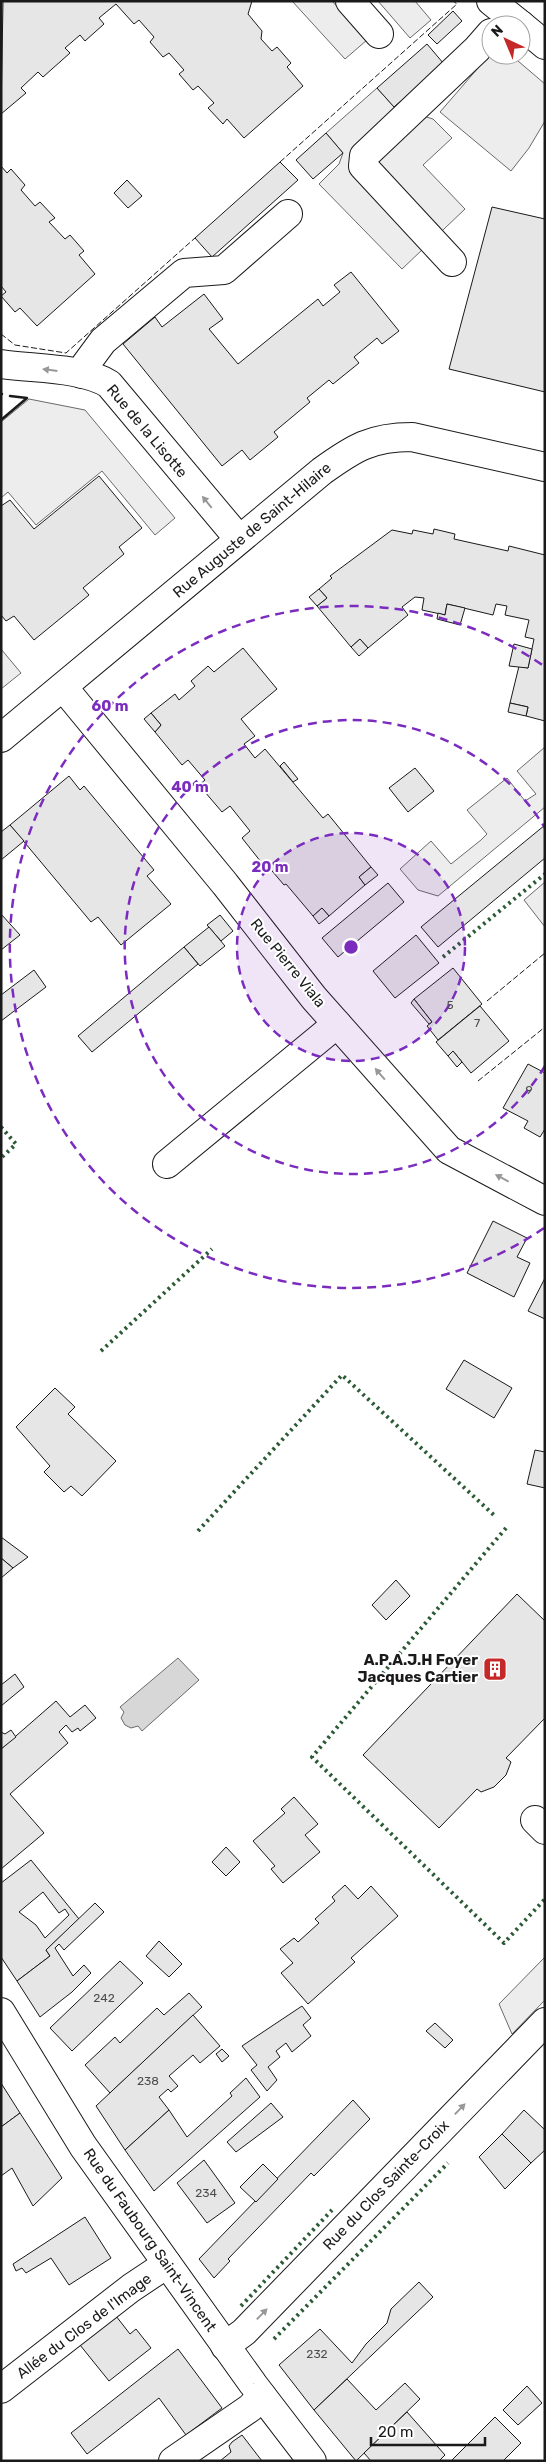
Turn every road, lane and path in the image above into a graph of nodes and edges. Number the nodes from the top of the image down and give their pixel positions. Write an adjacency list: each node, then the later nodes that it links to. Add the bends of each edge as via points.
1 (350, 1): 2 (street)
2 (379, 34)
3 (531, 36): 5 (street)
4 (481, 45): 7 (street, via 364,156 363,166)
5 (545, 45)
6 (288, 214): 9 (street, via 224,270 184,273 103,341)
7 (452, 262)
8 (1, 364): 9 (street, Rue de la Lisotte, one-way to 8)
9 (82, 374): 11 (street, Rue de la Lisotte, one-way to 9, via 109,384 100,378)
10 (545, 467): 11 (street, Rue Auguste de Saint-Hilaire, via 412,437 361,444 340,457)
11 (239, 539): 12 (street, Rue Auguste de Saint-Hilaire)
12 (63, 687): 13 (street, Rue Auguste de Saint-Hilaire); 14 (street, Rue Pierre Viala)
13 (1, 738)
14 (338, 1024): 15 (street); 16 (street, Rue Pierre Viala, one-way to 14, via 448,1150)
15 (167, 1164)
16 (545, 1201)
17 (1, 2012): 19 (street, Rue du Faubourg Saint-Vincent, via 84,2146)
18 (545, 2022): 20 (street, Rue du Clos Sainte-Croix, one-way to 18, via 244,2332)
19 (167, 2264): 20 (street, Rue du Faubourg Saint-Vincent); 21 (street, Allée du Clos de l'Image)
20 (225, 2346): 22 (street, Rue du Faubourg Saint-Vincent)
21 (1, 2388)
22 (262, 2396): 23 (street, via 250,2408); 24 (street, Rue du Faubourg Saint-Vincent)
23 (173, 2461)
24 (312, 2461)

